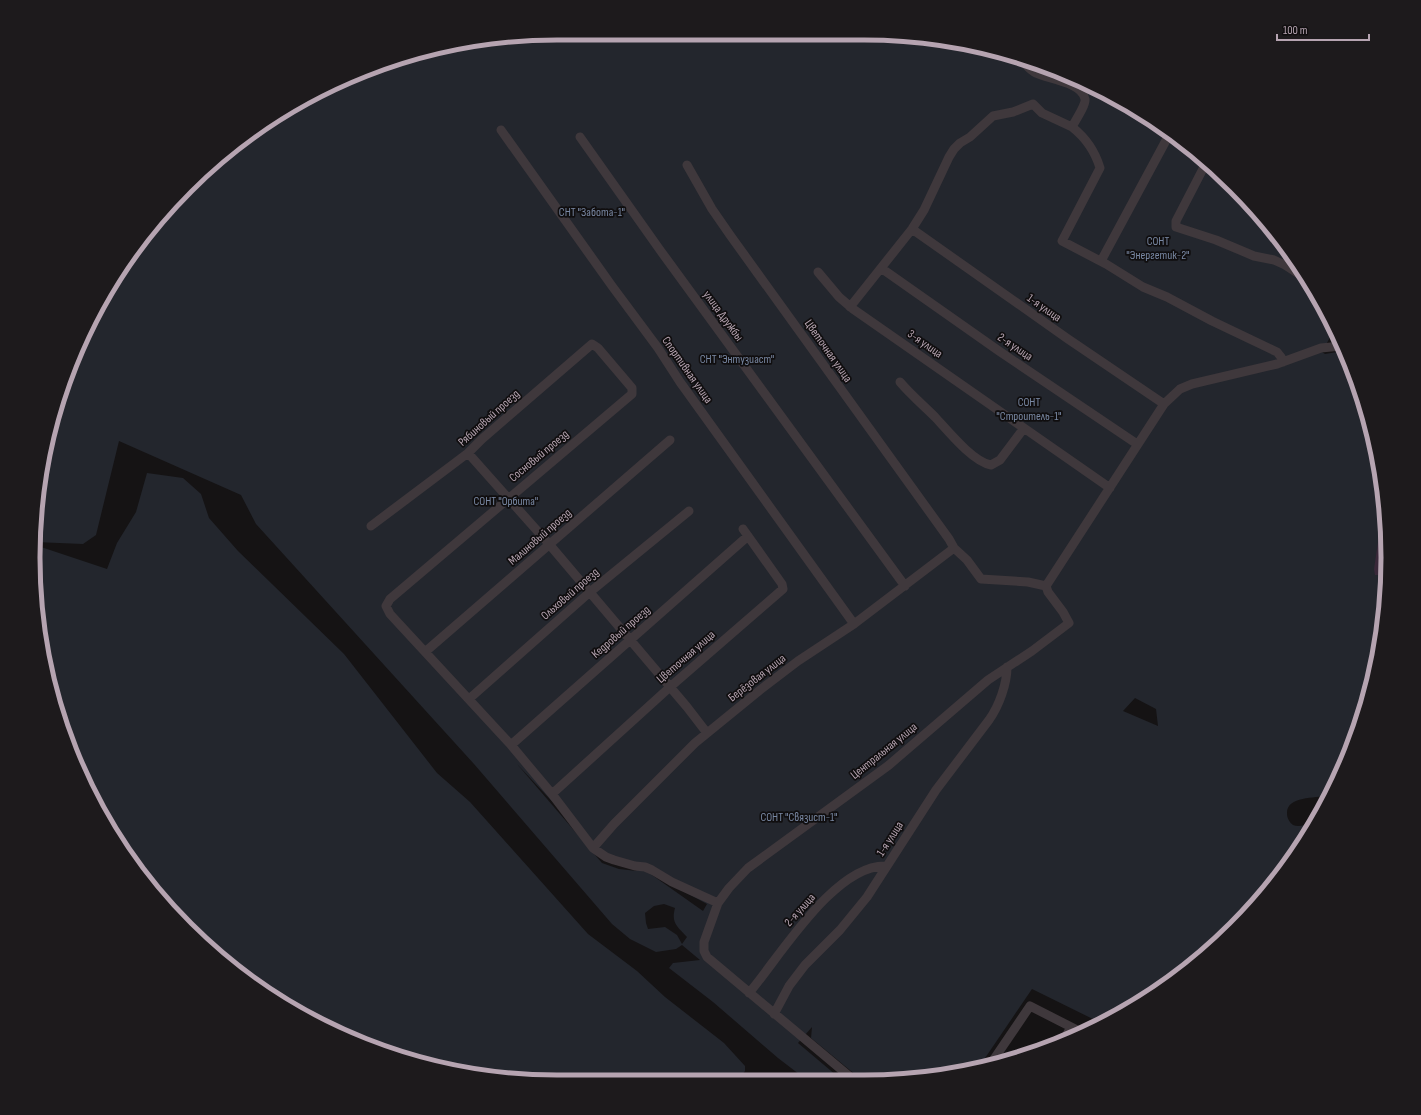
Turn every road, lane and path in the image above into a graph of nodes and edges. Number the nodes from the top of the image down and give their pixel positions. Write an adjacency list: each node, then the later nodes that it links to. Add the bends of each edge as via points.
1 (1027, 66): 2 (street, via 1038,74 1073,86 1082,94 1084,104)
2 (1072, 127): 8 (street, via 1042,112 1033,104 993,116 954,149 929,202); 9 (street, via 1093,149 1100,168 1062,241)
3 (501, 130): 33 (street, Спортивная улица)
4 (580, 137): 30 (street, улица Дружбы)
5 (1167, 138): 9 (street)
6 (688, 165): 29 (street, Цветочная улица, via 712,209 730,235)
7 (1204, 167): 11 (street, via 1176,221 1176,227 1254,256 1274,260)
8 (912, 229): 10 (street); 18 (street, 1-я улица)
9 (1101, 261): 15 (street, via 1144,287 1276,352)
10 (881, 268): 13 (street); 21 (street, 2-я улица)
11 (1295, 271)
12 (818, 272): 13 (street, 3-я улица)
13 (850, 307): 19 (street, 3-я улица)
14 (1336, 346): 15 (street, via 1321,348)
15 (1283, 362): 18 (street, via 1192,384 1180,389)
16 (615, 369): 22 (street, Рябиновый проезд, via 592,344); 24 (street, Сосновый проезд, via 632,388 632,394)
17 (900, 382): 19 (street, via 955,439 988,465 1000,460)
18 (1164, 404): 21 (street)
19 (1024, 428): 23 (street, 3-я улица)
20 (670, 440): 28 (street, Малиновый проезд)
21 (1137, 444): 23 (street)
22 (468, 454): 24 (street); 26 (street, Рябиновый проезд)
23 (1110, 488): 31 (street)
24 (509, 498): 28 (street); 35 (street, Сосновый проезд, via 390,599 386,606 390,614)
25 (689, 510): 32 (street, Ольховый проезд)
26 (371, 526)
27 (745, 532): 34 (street, Кедровый проезд); 37 (street, Цветочная улица, via 783,589)
28 (550, 544): 32 (street); 35 (street, Малиновый проезд)
29 (954, 548): 30 (street, Берёзовая улица); 31 (street, Цветочная улица, via 981,579 1028,582)
30 (904, 586): 33 (street, Берёзовая улица)
31 (1046, 586): 36 (street, Центральная улица, via 1069,623)
32 (590, 592): 34 (street); 38 (street, Ольховый проезд)
33 (854, 624): 39 (street, Берёзовая улица, via 798,661)
34 (630, 641): 37 (street); 40 (street, Кедровый проезд)
35 (425, 652): 38 (street)
36 (1007, 667): 43 (street, 1-я улица, via 1006,682 993,715 936,790); 44 (street, Центральная улица, via 972,693 889,765 748,868)
37 (670, 687): 39 (street); 41 (street, Цветочная улица)
38 (469, 699): 40 (street)
39 (707, 733): 42 (street, Берёзовая улица, via 663,774)
40 (510, 745): 41 (street)
41 (552, 794): 42 (street)
42 (593, 848): 44 (street, via 614,860 646,867)
43 (887, 866): 45 (street, 2-я улица, via 858,873 839,887 796,932); 46 (street, 1-я улица, via 867,897 805,965 789,986)
44 (718, 903): 45 (street, Центральная улица, via 704,942 704,951 707,957)
45 (749, 993): 46 (street)
46 (774, 1014): 51 (street)
47 (1072, 1027): 48 (street); 49 (street); 50 (street, via 1030,1006)
48 (1076, 1029)
49 (1068, 1033)
50 (995, 1057)
51 (848, 1075)

